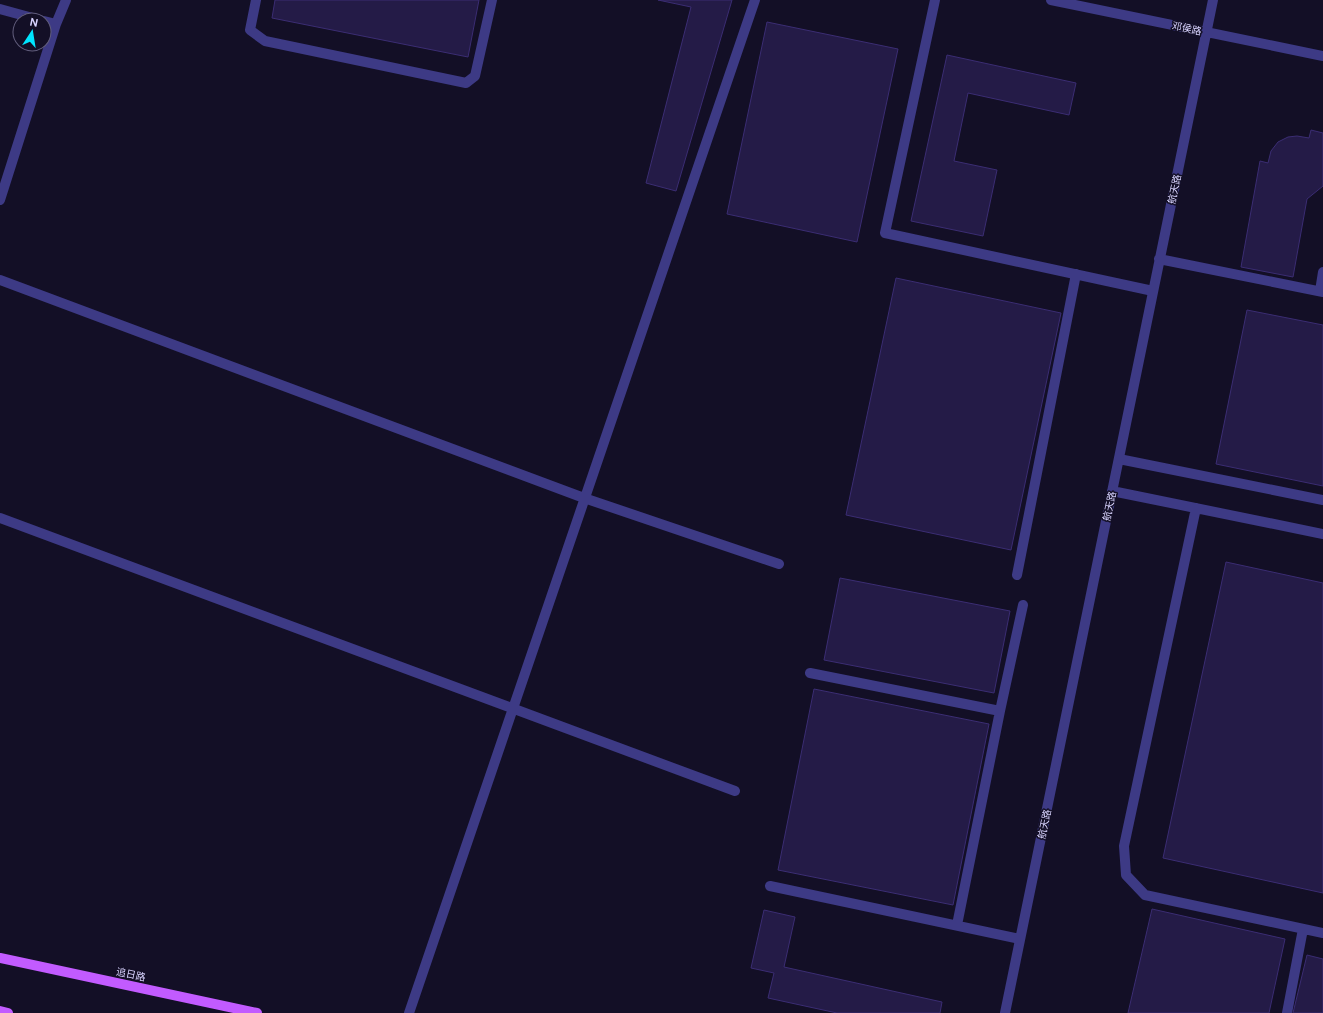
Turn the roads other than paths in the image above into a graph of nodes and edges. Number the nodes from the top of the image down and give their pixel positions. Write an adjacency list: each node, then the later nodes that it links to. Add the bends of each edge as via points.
1 (66, 0): 11 (street)
2 (256, 0): 3 (street, via 250,30 265,41 466,84 475,76)
3 (492, 0)
4 (755, 0): 23 (street)
5 (935, 0): 17 (street, via 885,233)
6 (1051, 0): 12 (street, 邓侯路)
7 (1213, 0): 12 (street, 航天路)
8 (0, 9): 9 (street)
9 (12, 12)
10 (52, 23): 11 (street)
11 (56, 24): 14 (street)
12 (1206, 32): 13 (street, 邓侯路); 15 (street, 航天路)
13 (1323, 56)
14 (0, 200)
15 (1160, 259): 19 (street, 航天路); 20 (street)
16 (1323, 272): 20 (street)
17 (1076, 274): 19 (street); 29 (street)
18 (0, 280): 23 (street)
19 (1153, 291): 21 (street, 航天路)
20 (1321, 291)
21 (1119, 459): 22 (street, 航天路); 24 (street)
22 (1112, 491): 25 (street); 39 (street, 航天路)
23 (584, 498): 28 (street); 32 (street)
24 (1323, 500)
25 (1196, 508): 27 (street); 37 (street, via 1124,846 1126,875 1145,896)
26 (0, 518): 32 (street)
27 (1323, 534)
28 (779, 564)
29 (1017, 575)
30 (1023, 605): 33 (street)
31 (810, 673): 33 (street)
32 (513, 707): 34 (street); 44 (street)
33 (1000, 711): 36 (street)
34 (735, 791)
35 (770, 886): 36 (street)
36 (957, 925): 39 (street)
37 (1303, 929): 38 (street); 46 (street)
38 (1323, 933)
39 (1020, 939): 45 (street, 航天路)
40 (0, 958): 43 (main road, 追日路)
41 (0, 1011): 42 (main road)
42 (8, 1013)
43 (257, 1013)
44 (408, 1013)
45 (1005, 1013)
46 (1287, 1013)

